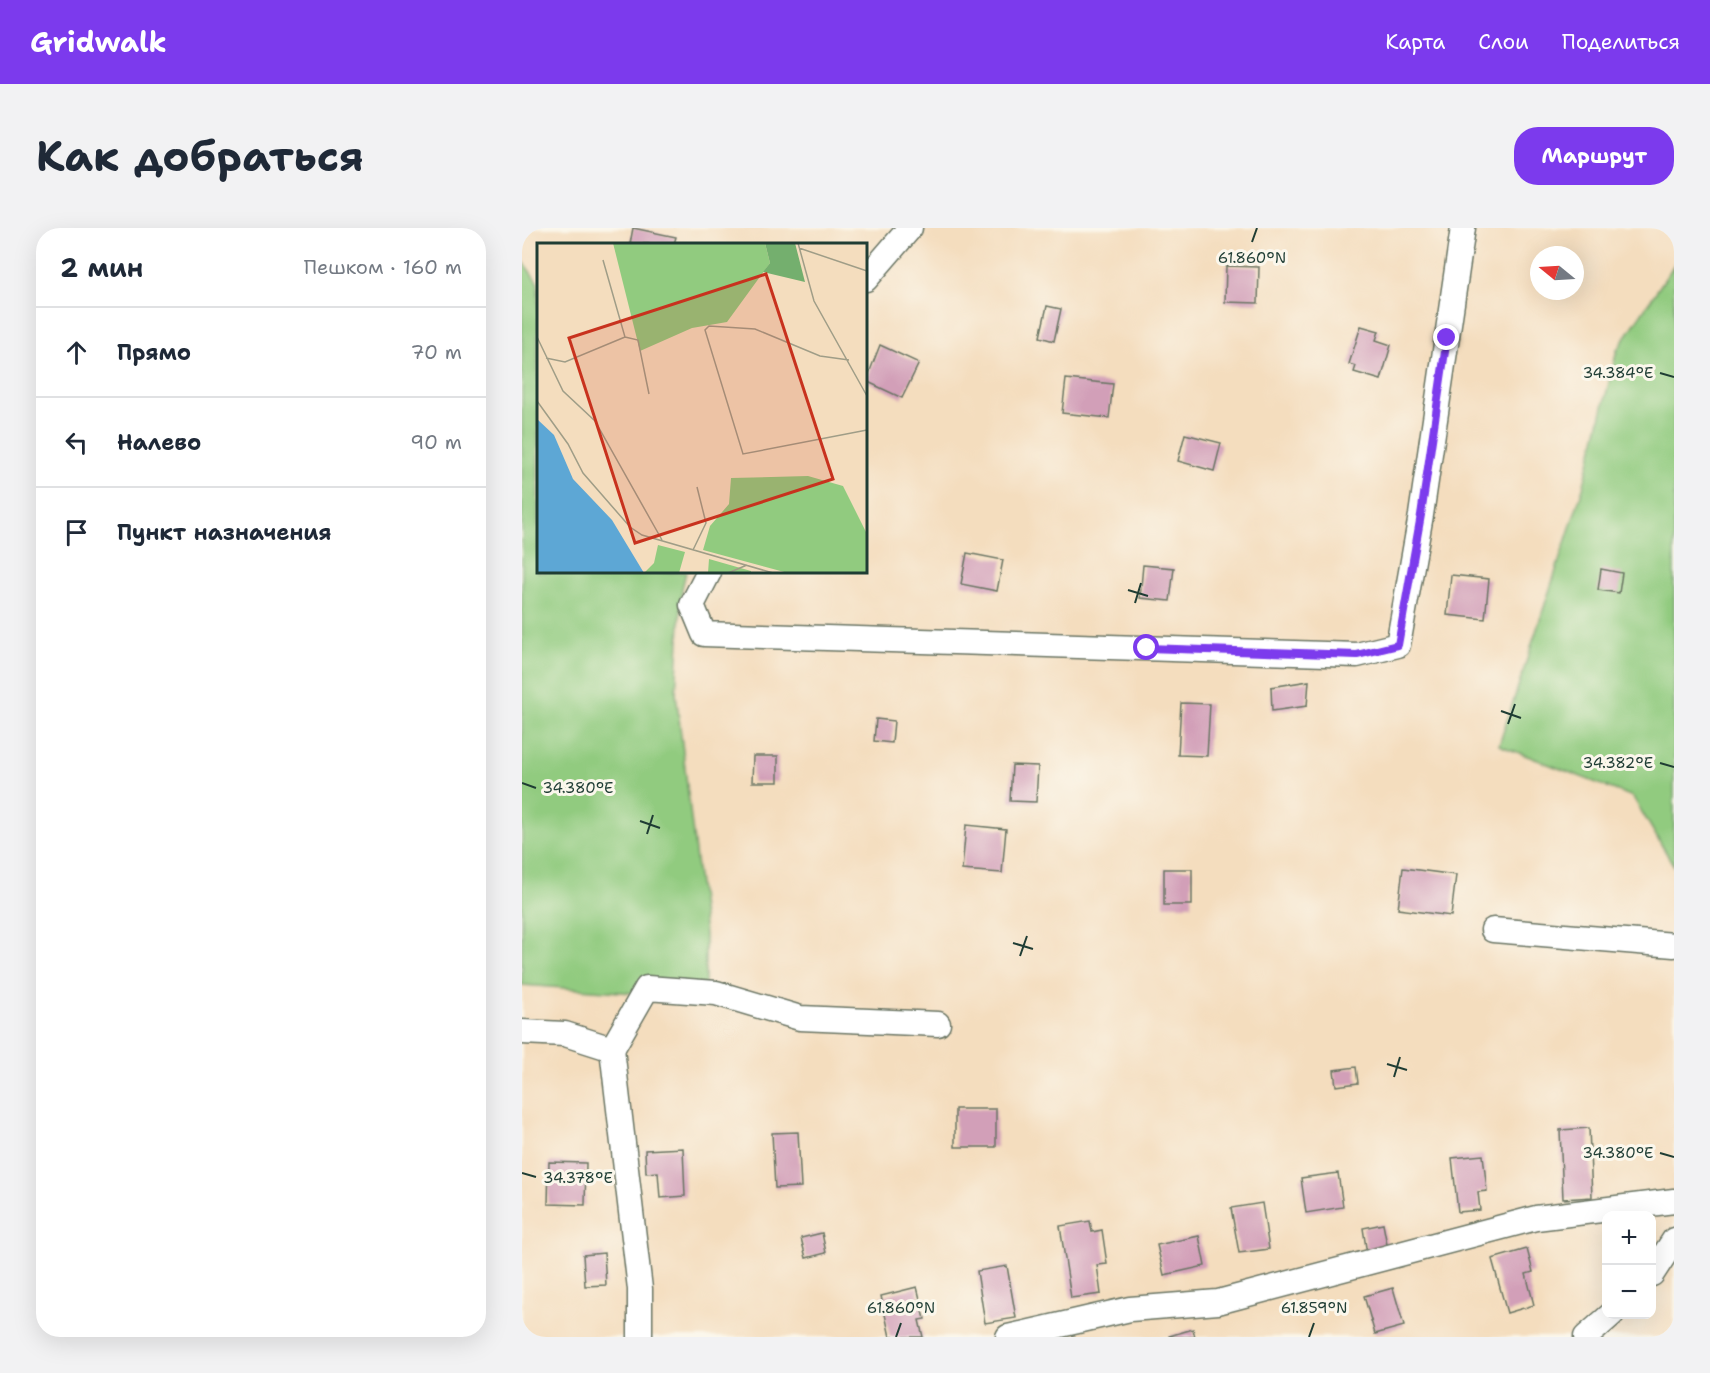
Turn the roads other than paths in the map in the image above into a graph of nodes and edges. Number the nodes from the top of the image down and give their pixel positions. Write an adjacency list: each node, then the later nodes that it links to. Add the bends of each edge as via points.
1 (910, 228): 3 (street)
2 (1463, 228): 4 (street, via 1398,645 1357,655 704,634 692,605)
3 (867, 278)
4 (708, 573)
5 (1493, 930): 6 (street)
6 (1674, 945)
7 (938, 1024): 9 (street, via 800,1018 716,993 647,988)
8 (522, 1032): 9 (street, via 565,1034)
9 (612, 1049): 14 (street, via 640,1289)
10 (1674, 1201): 15 (street, via 1536,1218 1218,1302 1130,1309)
11 (1674, 1240): 12 (street)
12 (1656, 1268)
13 (1606, 1319): 16 (street)
14 (640, 1337)
15 (1008, 1337)
16 (1586, 1337)

